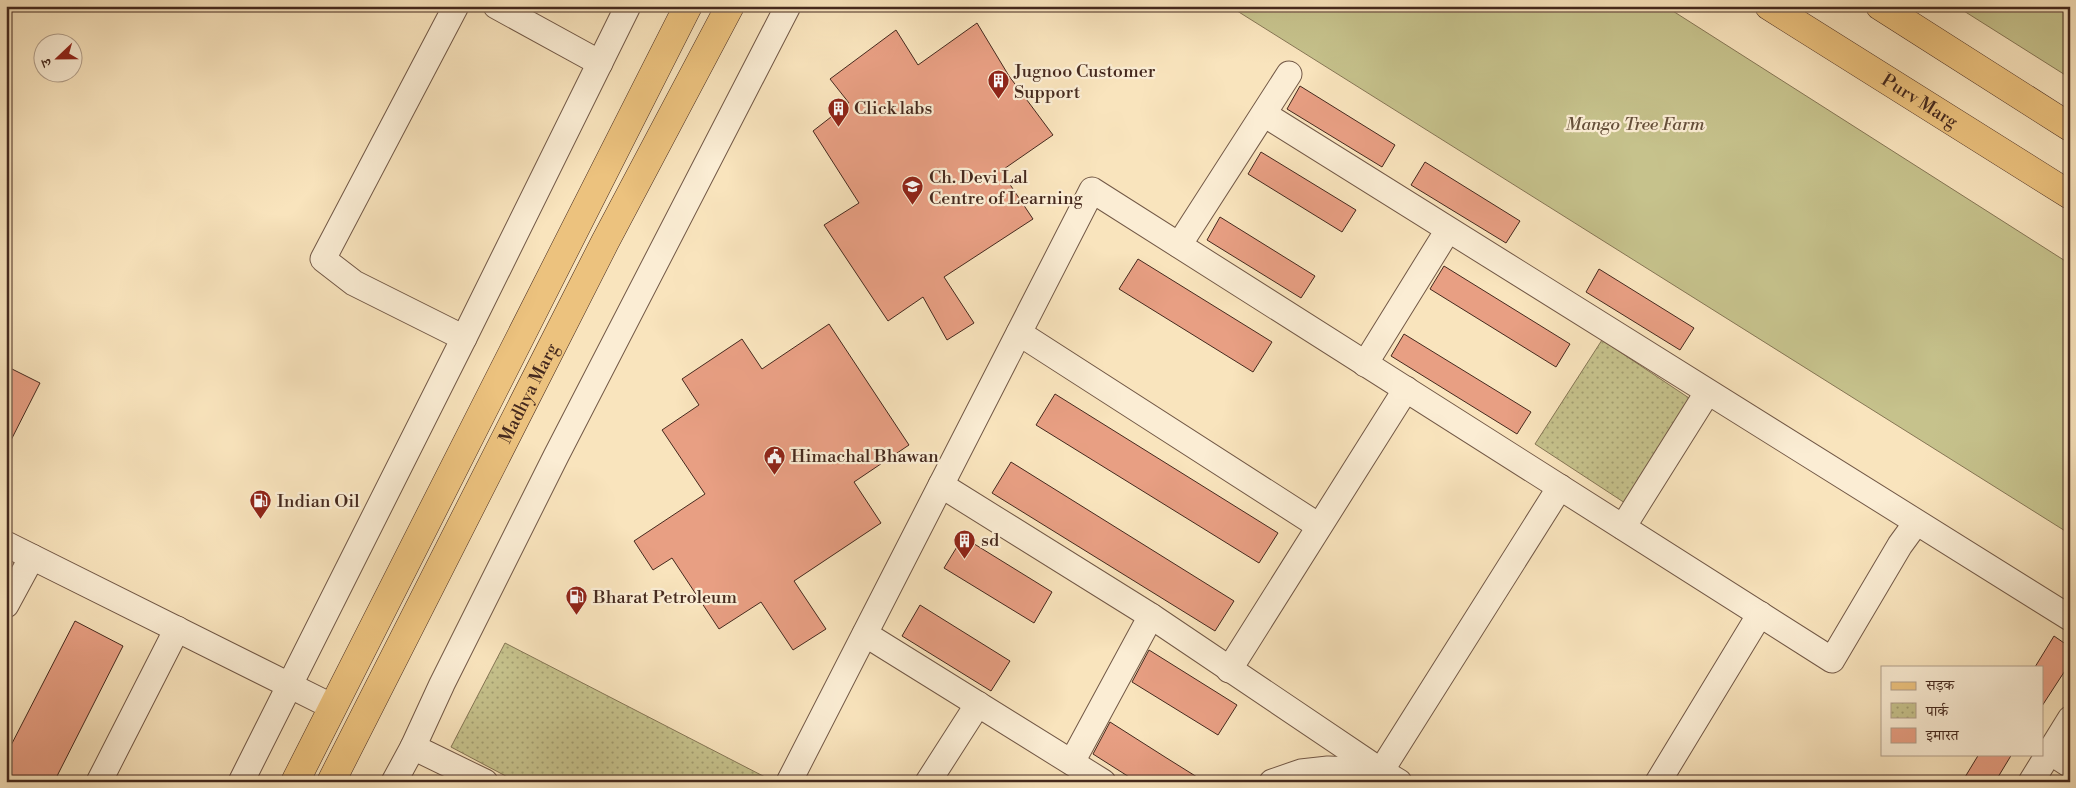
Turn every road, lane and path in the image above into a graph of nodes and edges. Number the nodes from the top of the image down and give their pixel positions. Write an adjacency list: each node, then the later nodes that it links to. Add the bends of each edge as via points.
1 (456, 6): 17 (street, via 323,259 354,283)
2 (496, 6): 9 (street)
3 (628, 6): 9 (street)
4 (688, 6): 37 (main road, Madhya Marg)
5 (730, 6): 47 (main road, Madhya Marg, via 605,242)
6 (788, 6): 39 (street, via 556,456)
7 (1769, 6): 13 (main road, Purv Marg)
8 (1880, 6): 12 (main road)
9 (600, 63): 17 (street)
10 (1289, 74): 11 (street)
11 (1264, 114): 14 (street); 15 (street)
12 (2070, 127)
13 (2070, 195)
14 (1448, 230): 18 (street); 20 (street)
15 (1179, 245): 16 (street, via 1092,190); 18 (street)
16 (1019, 333): 21 (street); 24 (street)
17 (464, 338): 35 (street)
18 (1365, 364): 19 (street)
19 (1406, 389): 22 (street); 24 (street)
20 (1707, 393): 23 (street); 25 (street)
21 (941, 484): 30 (street); 33 (street)
22 (1560, 487): 25 (street); 42 (street)
23 (1916, 524): 29 (street, via 1900,545 1832,660); 31 (street)
24 (1319, 526): 34 (street)
25 (1623, 528): 29 (street)
26 (6, 544): 27 (street)
27 (32, 557): 28 (street); 32 (street)
28 (6, 605)
29 (1760, 614): 53 (street)
30 (1151, 616): 34 (street); 41 (street)
31 (2070, 618)
32 (178, 629): 35 (street); 44 (street)
33 (865, 634): 36 (street); 43 (street)
34 (1229, 670): 42 (street)
35 (290, 685): 37 (street); 45 (street)
36 (978, 704): 41 (street); 50 (street)
37 (333, 707): 46 (main road, Madhya Marg)
38 (2070, 719): 40 (street)
39 (413, 747): 48 (street); 49 (street)
40 (2060, 758): 54 (street)
41 (1072, 762): 51 (street)
42 (1390, 776): 52 (street, via 1328,769 1300,772)
43 (799, 778)
44 (99, 782)
45 (241, 782)
46 (295, 782)
47 (331, 782)
48 (394, 782)
49 (485, 782)
50 (928, 782)
51 (1103, 782)
52 (1272, 782)
53 (1658, 782)
54 (2031, 782)

